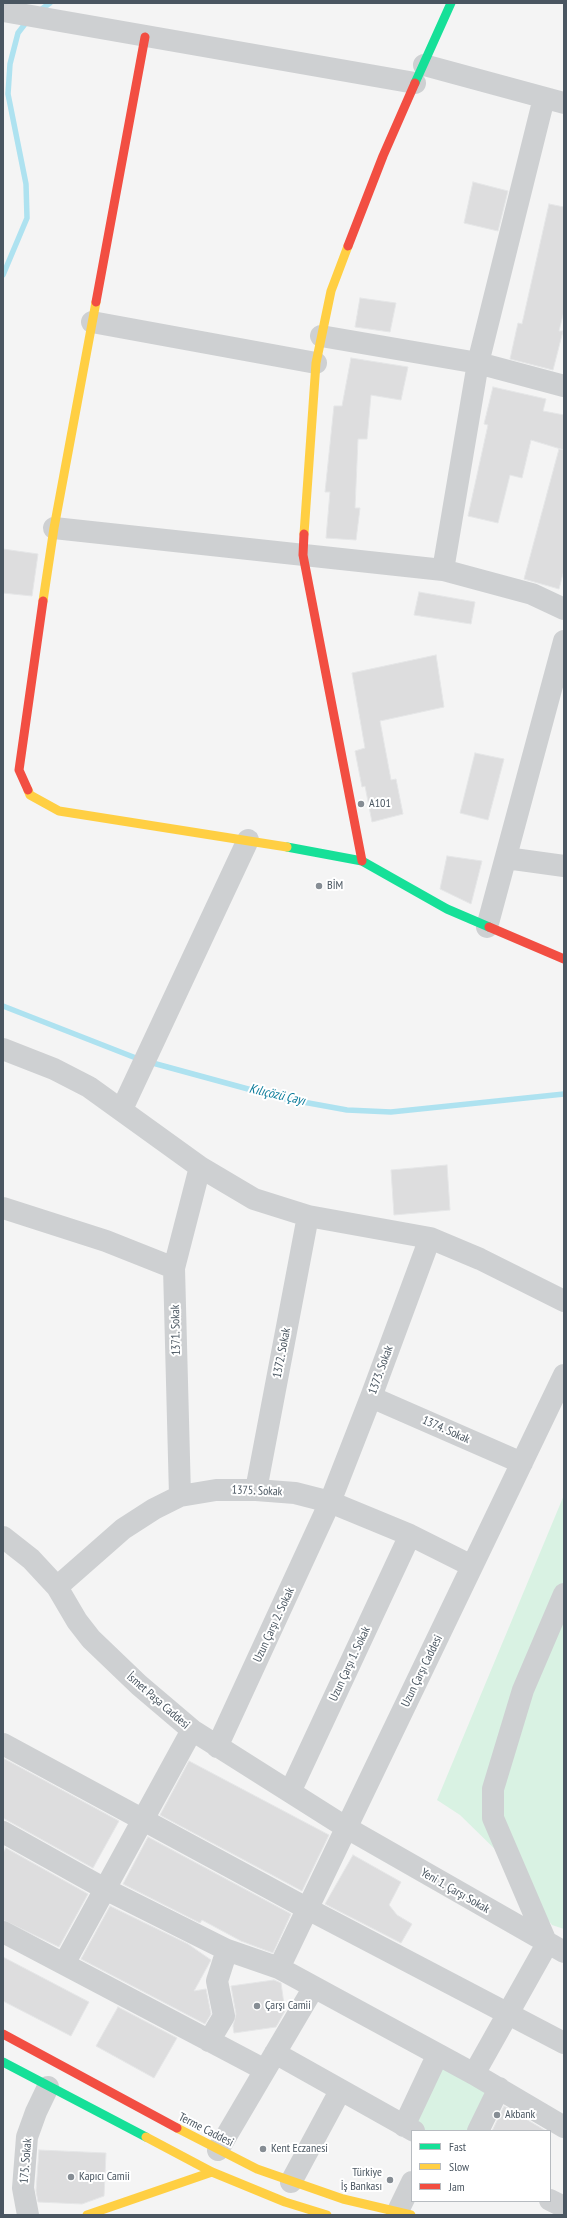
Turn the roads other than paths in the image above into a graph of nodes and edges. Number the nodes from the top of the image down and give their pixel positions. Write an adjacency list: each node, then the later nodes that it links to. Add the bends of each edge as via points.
1 (451, 3): 4 (street)
2 (3, 11): 3 (street)
3 (145, 37): 4 (street); 6 (street)
4 (419, 74): 5 (street); 7 (street, via 347,247 331,291)
5 (554, 101): 9 (street)
6 (92, 322): 8 (street); 11 (street)
7 (321, 336): 8 (street); 9 (street)
8 (316, 363): 12 (street, via 306,475)
9 (478, 363): 10 (street); 13 (street)
10 (564, 386)
11 (54, 528): 12 (street); 16 (street, via 19,770 30,795 59,811)
12 (303, 555): 13 (street); 18 (street)
13 (444, 570): 14 (street, via 532,594)
14 (564, 609)
15 (564, 641): 17 (street)
16 (248, 840): 18 (street); 23 (street)
17 (506, 858): 19 (street); 20 (street)
18 (362, 861): 20 (street, via 447,909)
19 (564, 866)
20 (487, 927): 21 (street)
21 (564, 959)
22 (3, 1050): 23 (street, via 54,1069 89,1087)
23 (122, 1109): 24 (street)
24 (200, 1167): 26 (street, via 254,1199); 28 (street, 1371. Sokak)
25 (3, 1208): 28 (street, via 106,1241)
26 (308, 1216): 27 (street); 33 (street, 1372. Sokak)
27 (430, 1238): 29 (street, via 480,1259); 31 (street, 1373. Sokak)
28 (174, 1268): 34 (street, 1371. Sokak)
29 (564, 1301)
30 (564, 1374): 32 (street, Uzun Çarşı Caddesi)
31 (371, 1397): 32 (street, 1374. Sokak); 35 (street, 1373. Sokak)
32 (522, 1463): 38 (street, Uzun Çarşı Caddesi)
33 (256, 1490): 34 (street, 1375. Sokak, via 216,1490); 35 (street, 1375. Sokak, via 295,1493)
34 (180, 1496): 39 (street, 1375. Sokak, via 124,1529)
35 (330, 1502): 36 (street, 1375. Sokak); 43 (street, Uzun Çarşı 2. Sokak)
36 (410, 1535): 38 (street, 1375. Sokak); 44 (street, Uzun Çarşı 1. Sokak)
37 (3, 1538): 39 (street, İsmet Paşa Caddesi, via 31,1559)
38 (472, 1566): 46 (street, Uzun Çarşı Caddesi)
39 (57, 1587): 41 (street, İsmet Paşa Caddesi, via 91,1639 139,1686)
40 (564, 1594): 51 (street, via 523,1690 493,1789 493,1818)
41 (192, 1730): 43 (street, İsmet Paşa Caddesi); 45 (street)
42 (3, 1744): 45 (street)
43 (218, 1748): 44 (street, İsmet Paşa Caddesi)
44 (290, 1792): 46 (street, İsmet Paşa Caddesi)
45 (144, 1819): 48 (street); 49 (street)
46 (347, 1828): 49 (street, Uzun Çarşı Caddesi); 51 (street, Yeni 1. Çarşı Sokak)
47 (3, 1832): 48 (street)
48 (105, 1889): 52 (street); 53 (street)
49 (308, 1909): 54 (street, Uzun Çarşı Caddesi); 56 (street)
50 (3, 1932): 53 (street)
51 (555, 1948): 56 (street)
52 (227, 1950): 54 (street); 58 (street, via 217,1981 224,2016)
53 (64, 1964): 58 (street)
54 (279, 1968): 55 (street)
55 (314, 1988): 60 (street); 62 (street)
56 (507, 2014): 59 (street); 63 (street)
57 (3, 2034): 70 (street, Terme Caddesi)
58 (209, 2041): 62 (street)
59 (564, 2044)
60 (437, 2056): 63 (street); 68 (street)
61 (3, 2062): 64 (street)
62 (270, 2062): 66 (street); 70 (street)
63 (474, 2074): 65 (street)
64 (48, 2087): 71 (street); 77 (street, 175. Sokak, via 27,2137 23,2188)
65 (499, 2088): 67 (street); 69 (street)
66 (340, 2091): 68 (street); 72 (street)
67 (564, 2127)
68 (409, 2129)
69 (478, 2130)
70 (218, 2150): 72 (street, Terme Caddesi)
71 (212, 2172): 78 (street); 79 (street, via 278,2199)
72 (291, 2182): 76 (street, Terme Caddesi, via 343,2199)
73 (411, 2186): 76 (street)
74 (551, 2200): 75 (street)
75 (564, 2207)
76 (404, 2214)
77 (28, 2215)
78 (87, 2215)
79 (327, 2215)

